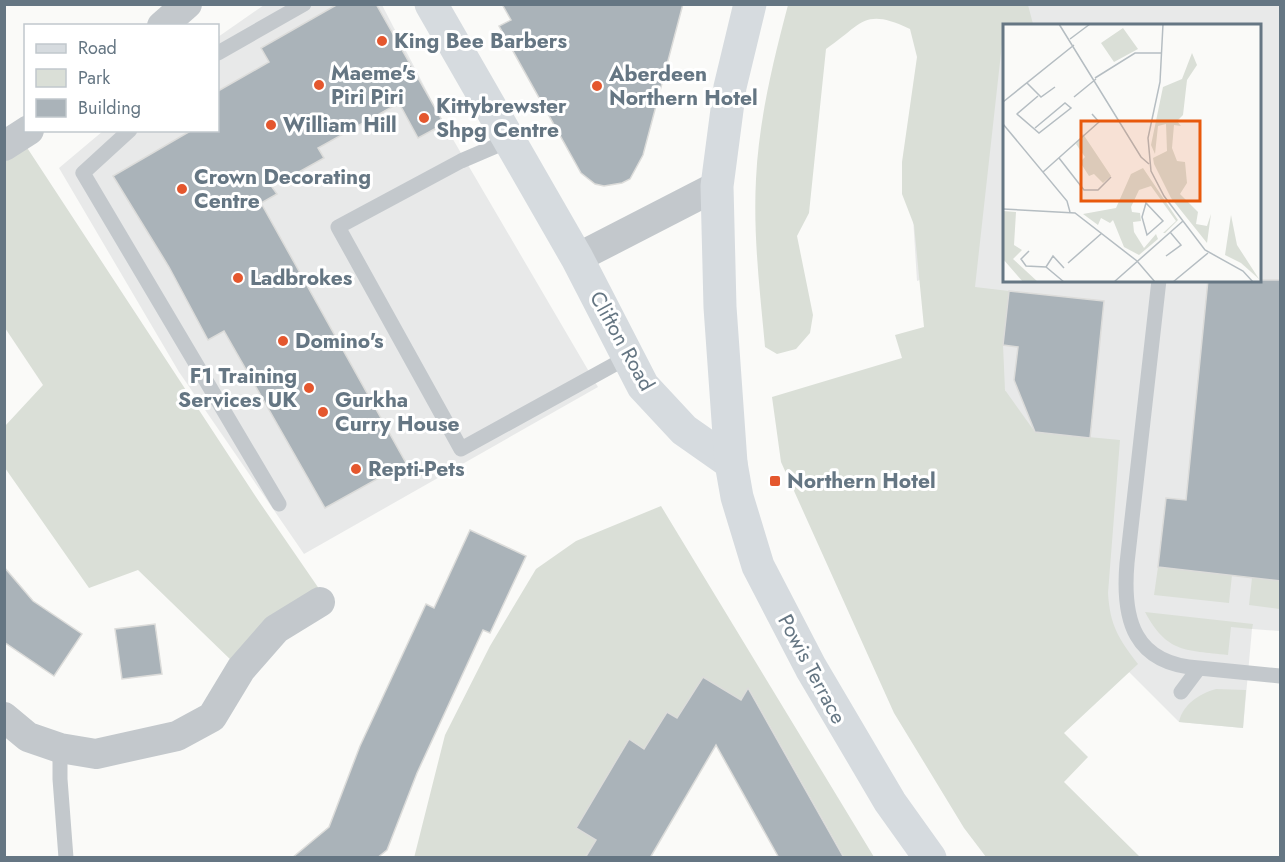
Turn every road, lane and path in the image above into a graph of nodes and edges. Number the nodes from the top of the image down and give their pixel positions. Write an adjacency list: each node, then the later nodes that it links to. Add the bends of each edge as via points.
1 (187, 4): 5 (street)
2 (304, 4): 6 (lane)
3 (431, 4): 9 (main road, Clifton Road)
4 (750, 4): 11 (main road, Powis Terrace, via 729,87)
5 (164, 24)
6 (219, 52)
7 (26, 132): 10 (street)
8 (128, 132): 16 (lane, via 83,173)
9 (510, 140): 12 (main road, Clifton Road); 14 (lane, via 461,161 338,227 461,449)
10 (4, 146)
11 (717, 186): 12 (street); 15 (main road, Powis Terrace, via 720,307)
12 (577, 258): 14 (main road, Clifton Road)
13 (1159, 282): 18 (lane, via 1125,600 1134,630 1147,650 1166,662)
14 (628, 357): 15 (main road, Clifton Road, via 643,386 684,430)
15 (731, 463): 24 (main road, Powis Terrace, via 747,533 780,610 847,733)
16 (279, 504)
17 (320, 602): 22 (street, via 276,628 241,669 212,717 177,736 136,747 96,754)
18 (1199, 668): 19 (lane); 20 (lane)
19 (1281, 676)
20 (1180, 692)
21 (4, 717): 22 (street, via 28,738)
22 (60, 748): 23 (lane)
23 (66, 858)
24 (930, 858)

